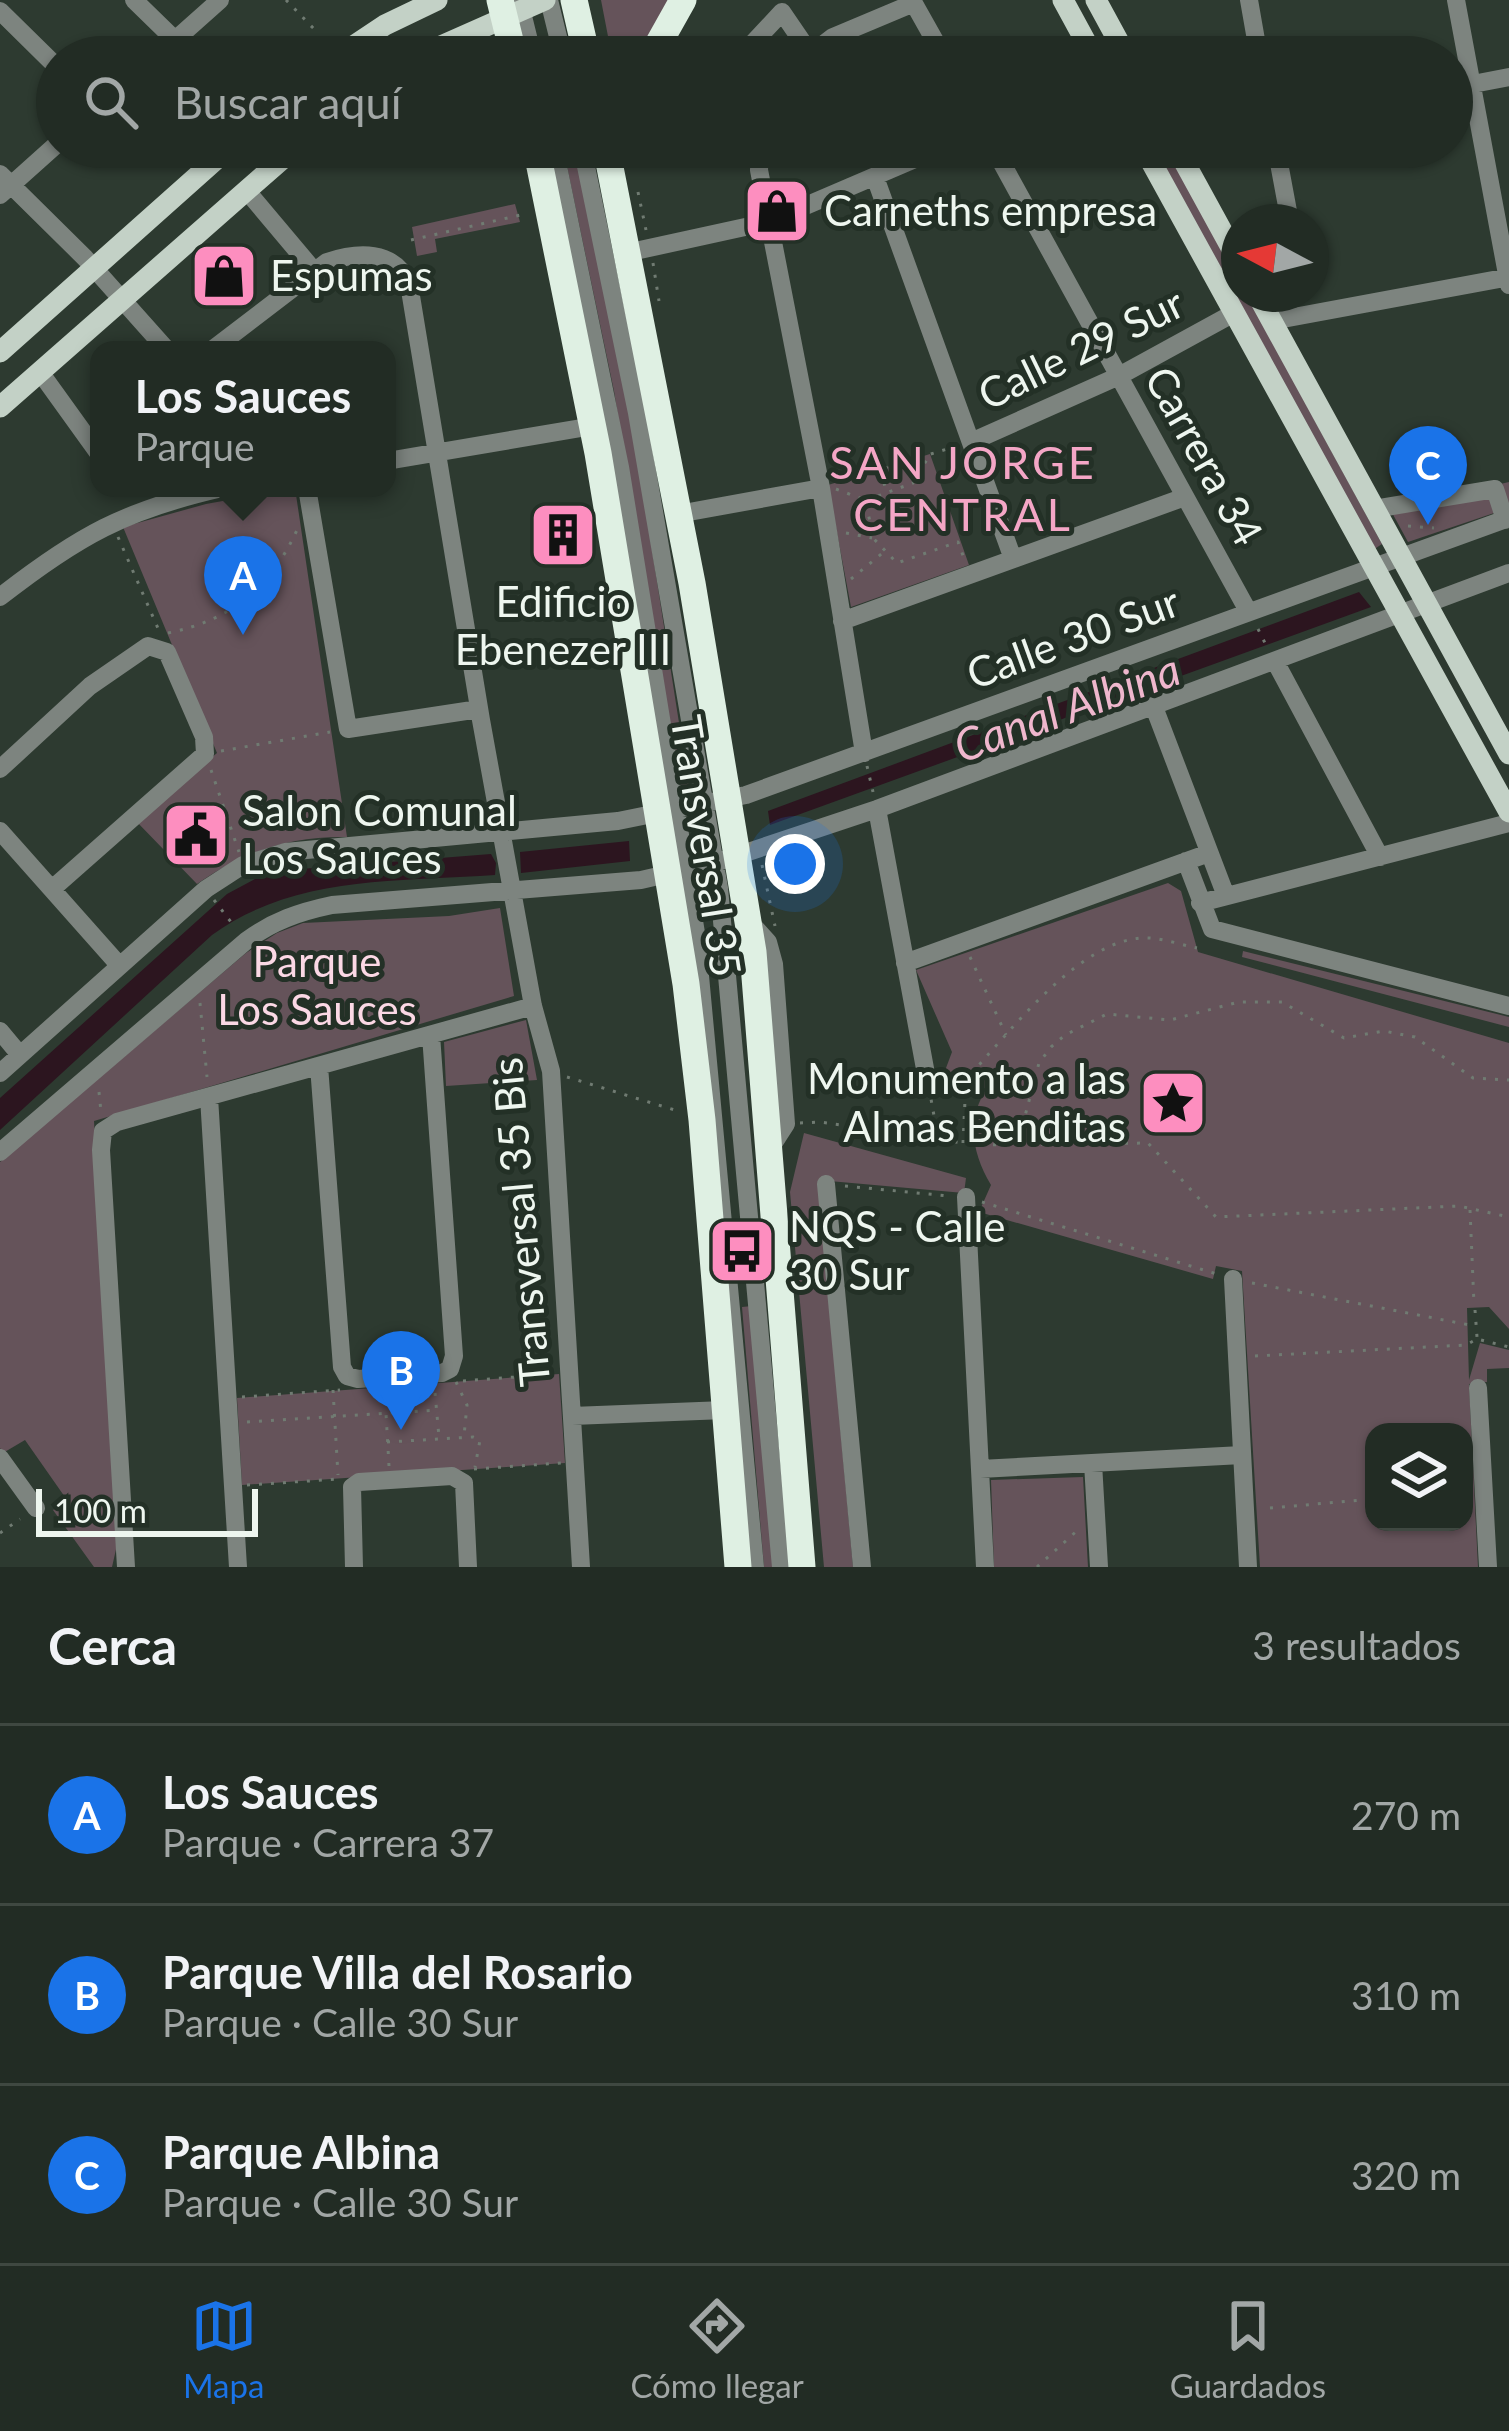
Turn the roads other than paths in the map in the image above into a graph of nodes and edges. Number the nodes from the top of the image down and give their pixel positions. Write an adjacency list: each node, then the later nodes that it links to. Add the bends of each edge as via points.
1 (134, 0): 14 (street)
2 (220, 0): 15 (street)
3 (437, 0): 16 (main road)
4 (547, 0): 12 (main road); 20 (street)
5 (574, 0): 21 (highway)
6 (683, 0): 22 (highway)
7 (1063, 0): 27 (main road)
8 (1096, 0): 28 (main road)
9 (1249, 0): 29 (street)
10 (1456, 0): 30 (street)
11 (913, 2): 25 (street); 26 (street)
12 (513, 6): 17 (main road); 18 (highway); 19 (street)
13 (0, 11): 31 (street)
14 (171, 36)
15 (180, 36)
16 (370, 36)
17 (456, 36)
18 (514, 36)
19 (525, 36)
20 (556, 36)
21 (582, 36)
22 (663, 36)
23 (760, 36): 24 (street, via 782,12)
24 (797, 36)
25 (838, 36)
26 (932, 36)
27 (1083, 36)
28 (1116, 36)
29 (1255, 36)
30 (1459, 36)
31 (36, 46)
32 (1509, 77): 33 (street)
33 (1473, 84)
34 (1473, 132): 61 (street)
35 (36, 160): 51 (street)
36 (206, 168): 59 (main road)
37 (272, 168): 52 (main road)
38 (535, 168): 53 (highway)
39 (541, 168): 53 (highway, Transversal 35)
40 (558, 168): 103 (street, via 620,467)
41 (586, 168): 101 (street)
42 (609, 168): 55 (highway, Transversal 35)
43 (624, 168): 55 (highway)
44 (761, 168): 56 (street)
45 (894, 168): 50 (street)
46 (1005, 168): 71 (street, Carrera 34)
47 (1155, 168): 64 (main road)
48 (1188, 168): 57 (main road)
49 (1280, 168): 54 (street)
50 (875, 176): 56 (street); 75 (street)
51 (4, 185): 59 (street)
52 (247, 190): 60 (street); 62 (main road)
53 (547, 195): 73 (highway, Transversal 35)
54 (1286, 204)
55 (619, 218): 58 (highway, Transversal 35)
56 (768, 222): 58 (street); 78 (street)
57 (1221, 229)
58 (626, 253): 83 (highway, Transversal 35)
59 (94, 268): 62 (street); 69 (main road)
60 (315, 272): 68 (street); 76 (street, Transversal 35 Bis, via 347,255 374,255 393,262 409,284)
61 (1508, 279): 65 (street)
62 (122, 299): 67 (street); 70 (main road)
63 (1267, 312): 66 (main road)
64 (1234, 313): 71 (street, Calle 29 Sur); 87 (main road)
65 (1306, 314): 66 (street)
66 (1272, 322): 82 (main road)
67 (158, 341)
68 (224, 341)
69 (0, 352)
70 (40, 371): 72 (main road); 74 (street)
71 (1119, 376): 75 (street, Calle 29 Sur); 81 (street, Carrera 34)
72 (0, 407)
73 (593, 426): 76 (street); 103 (highway, Transversal 35)
74 (90, 441)
75 (970, 442): 85 (street)
76 (439, 453): 77 (street); 96 (street, Transversal 35 Bis)
77 (396, 460)
78 (824, 486): 83 (street); 93 (street)
79 (190, 497): 89 (street, via 104,525)
80 (309, 497): 96 (street, via 344,730)
81 (1186, 497): 85 (street); 92 (street, Carrera 34)
82 (1374, 508): 84 (street, via 1495,489); 86 (main road)
83 (678, 514): 101 (highway, Transversal 35)
84 (1507, 519): 86 (street, Calle 30 Sur)
85 (1011, 555): 93 (street)
86 (1400, 557): 87 (street, Calle 30 Sur); 90 (main road)
87 (1373, 567): 91 (main road); 92 (street, Calle 30 Sur)
88 (1509, 573): 90 (street)
89 (0, 597)
90 (1426, 604): 91 (street); 97 (main road)
91 (1399, 616): 94 (street); 102 (main road)
92 (1252, 617): 98 (street, Calle 30 Sur)
93 (842, 621): 98 (street)
94 (1273, 658): 95 (street); 108 (street)
95 (1154, 707): 100 (street); 107 (street)
96 (479, 710): 106 (street, Transversal 35 Bis)
97 (1509, 754)
98 (866, 762): 101 (street, Calle 30 Sur)
99 (0, 769): 113 (street, via 141,650 157,640 167,652 205,754)
100 (875, 800): 109 (street); 116 (street)
101 (717, 801): 103 (street, Calle 30 Sur); 109 (highway, Transversal 35)
102 (1509, 812)
103 (668, 813): 106 (street, Calle 30 Sur); 111 (highway, Transversal 35)
104 (1509, 823): 108 (street)
105 (0, 831): 113 (street)
106 (503, 840): 112 (street, Transversal 35 Bis); 117 (street, Calle 30 Sur, via 285,852 243,865)
107 (1209, 853): 110 (street); 114 (street)
108 (1380, 857): 114 (street)
109 (727, 859): 111 (street); 146 (street); 147 (highway, Transversal 35, via 748,920)
110 (1186, 861): 115 (street); 116 (street)
111 (678, 872): 112 (street); 132 (highway, Transversal 35); 145 (street, via 709,1049)
112 (511, 883): 118 (street, Transversal 35 Bis); 127 (street, via 332,905 269,925)
113 (52, 889): 117 (street)
114 (1226, 896): 115 (street)
115 (1200, 903): 119 (street, via 1222,934)
116 (905, 963): 125 (street)
117 (119, 965): 122 (street)
118 (533, 1006): 121 (street); 133 (street, Transversal 35 Bis, via 550,1071)
119 (1509, 1006)
120 (0, 1031): 122 (street)
121 (431, 1035): 123 (street); 123 (street, via 454,1356 441,1372 358,1379 342,1366)
122 (20, 1055): 124 (street)
123 (319, 1066): 126 (street)
124 (0, 1073)
125 (926, 1074)
126 (209, 1096): 139 (street, via 104,1132); 140 (street)
127 (0, 1152)
128 (826, 1184): 148 (street)
129 (966, 1197): 137 (street)
130 (1233, 1280): 134 (street)
131 (1478, 1388): 152 (street)
132 (725, 1410): 133 (street); 144 (highway, Transversal 35)
133 (572, 1416): 143 (street, Transversal 35 Bis)
134 (1242, 1455): 136 (street); 151 (street)
135 (0, 1458): 138 (street)
136 (1094, 1463): 137 (street); 150 (street)
137 (980, 1469): 149 (street)
138 (36, 1508)
139 (126, 1567)
140 (238, 1567)
141 (353, 1567): 142 (street, via 352,1487 461,1480)
142 (468, 1567)
143 (581, 1567)
144 (738, 1567)
145 (755, 1567)
146 (781, 1567)
147 (802, 1567)
148 (862, 1567)
149 (985, 1567)
150 (1099, 1567)
151 (1248, 1567)
152 (1487, 1567)

